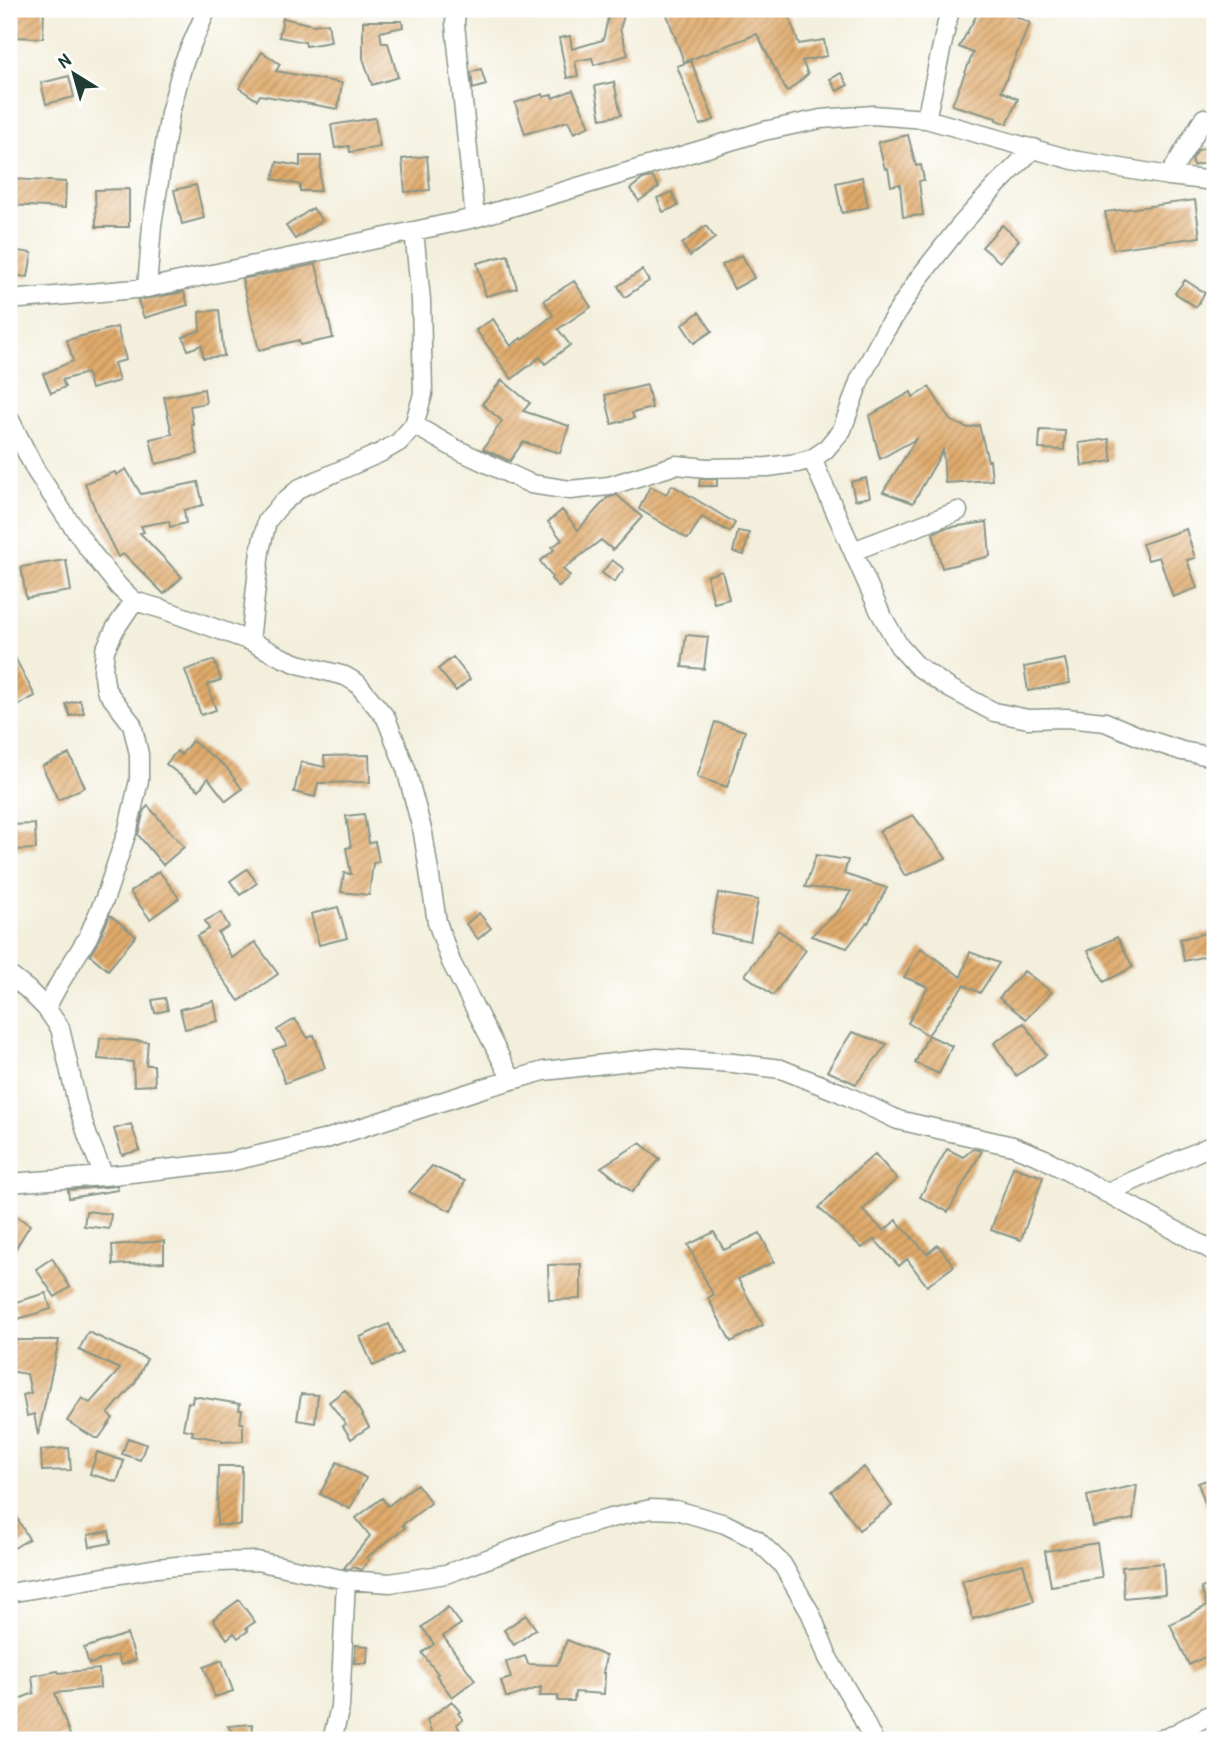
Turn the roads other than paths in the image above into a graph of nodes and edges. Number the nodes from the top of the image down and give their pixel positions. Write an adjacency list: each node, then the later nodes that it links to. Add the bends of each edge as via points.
1 (207, 9): 11 (street, via 183,64 170,113)
2 (456, 9): 9 (street)
3 (950, 9): 5 (street)
4 (1204, 118): 7 (street)
5 (926, 119): 6 (street); 9 (street, via 873,115 821,119 764,131)
6 (1034, 148): 7 (street, via 1073,160); 15 (street, via 958,228 919,278 860,379 842,430)
7 (1170, 176): 8 (street)
8 (1215, 181)
9 (475, 218): 10 (street)
10 (414, 231): 11 (street); 14 (street, via 423,394)
11 (147, 288): 12 (street)
12 (9, 300)
13 (9, 418): 18 (street, via 65,515)
14 (414, 425): 15 (street, via 531,484 570,490 609,486 676,465 768,467); 19 (street, via 399,442 380,453 300,488 267,521)
15 (811, 458): 17 (street)
16 (958, 511): 17 (street)
17 (853, 551): 20 (street, via 899,646 917,666 949,688 994,712 1028,719 1105,722 1182,751)
18 (134, 601): 19 (street); 22 (street, via 105,650 103,670 106,690 132,724 139,780 105,898 88,937)
19 (250, 640): 23 (street, via 289,661 345,676 357,683 386,718 423,833 436,922)
20 (1215, 757)
21 (9, 975): 22 (street)
22 (46, 1007): 25 (street, via 60,1028 77,1103)
23 (512, 1080): 25 (street, via 323,1140 229,1162); 27 (street, via 544,1071 657,1058 781,1069 898,1120 1013,1146)
24 (1215, 1144): 27 (street)
25 (104, 1176): 26 (street)
26 (9, 1183)
27 (1106, 1193): 28 (street)
28 (1215, 1252)
29 (346, 1580): 30 (street, via 257,1561 218,1562); 33 (street, via 340,1707); 34 (street, via 390,1583 446,1574 561,1532 651,1510 676,1510 725,1524 757,1540 782,1564)
30 (9, 1592)
31 (1215, 1712): 32 (street)
32 (1164, 1739)
33 (332, 1740)
34 (873, 1740)

